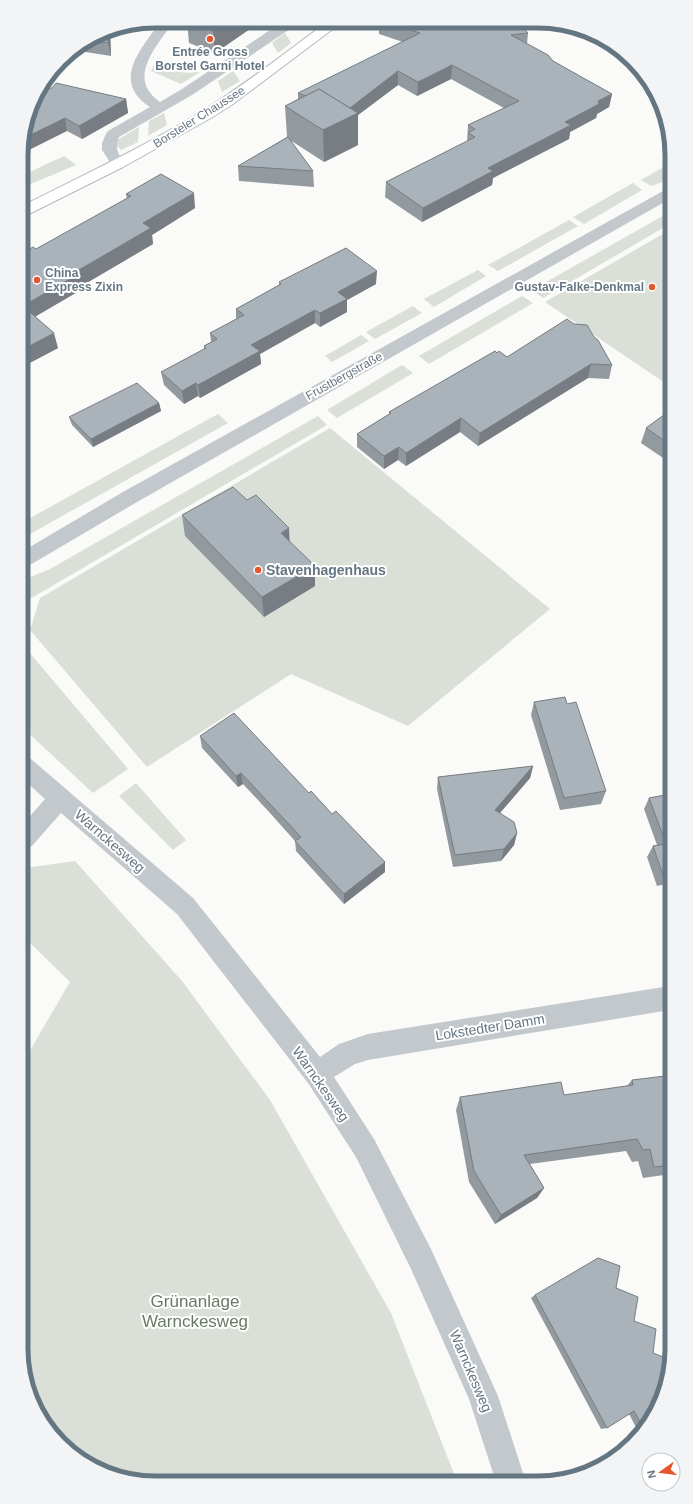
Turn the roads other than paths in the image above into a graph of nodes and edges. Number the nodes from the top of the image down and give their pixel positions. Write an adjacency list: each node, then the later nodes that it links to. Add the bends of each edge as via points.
1 (163, 28): 4 (street, via 140,61 137,74 141,94)
2 (282, 28): 4 (street, Borsteler Chaussee)
3 (328, 28): 5 (main road, Borsteler Chaussee, via 228,101)
4 (160, 108): 5 (street, Borsteler Chaussee, via 113,134 109,141 109,149)
5 (118, 164): 7 (main road, Borsteler Chaussee)
6 (665, 196): 8 (street, Frustbergstraße)
7 (28, 209)
8 (28, 557)
9 (28, 770): 10 (street, Warnckesweg)
10 (60, 798): 11 (street); 13 (street, Warnckesweg, via 185,906)
11 (28, 834)
12 (665, 999): 13 (street, Lokstedter Damm, via 368,1047 348,1053)
13 (317, 1074): 14 (street, Warnckesweg, via 365,1148 421,1259 483,1396)
14 (509, 1476)

